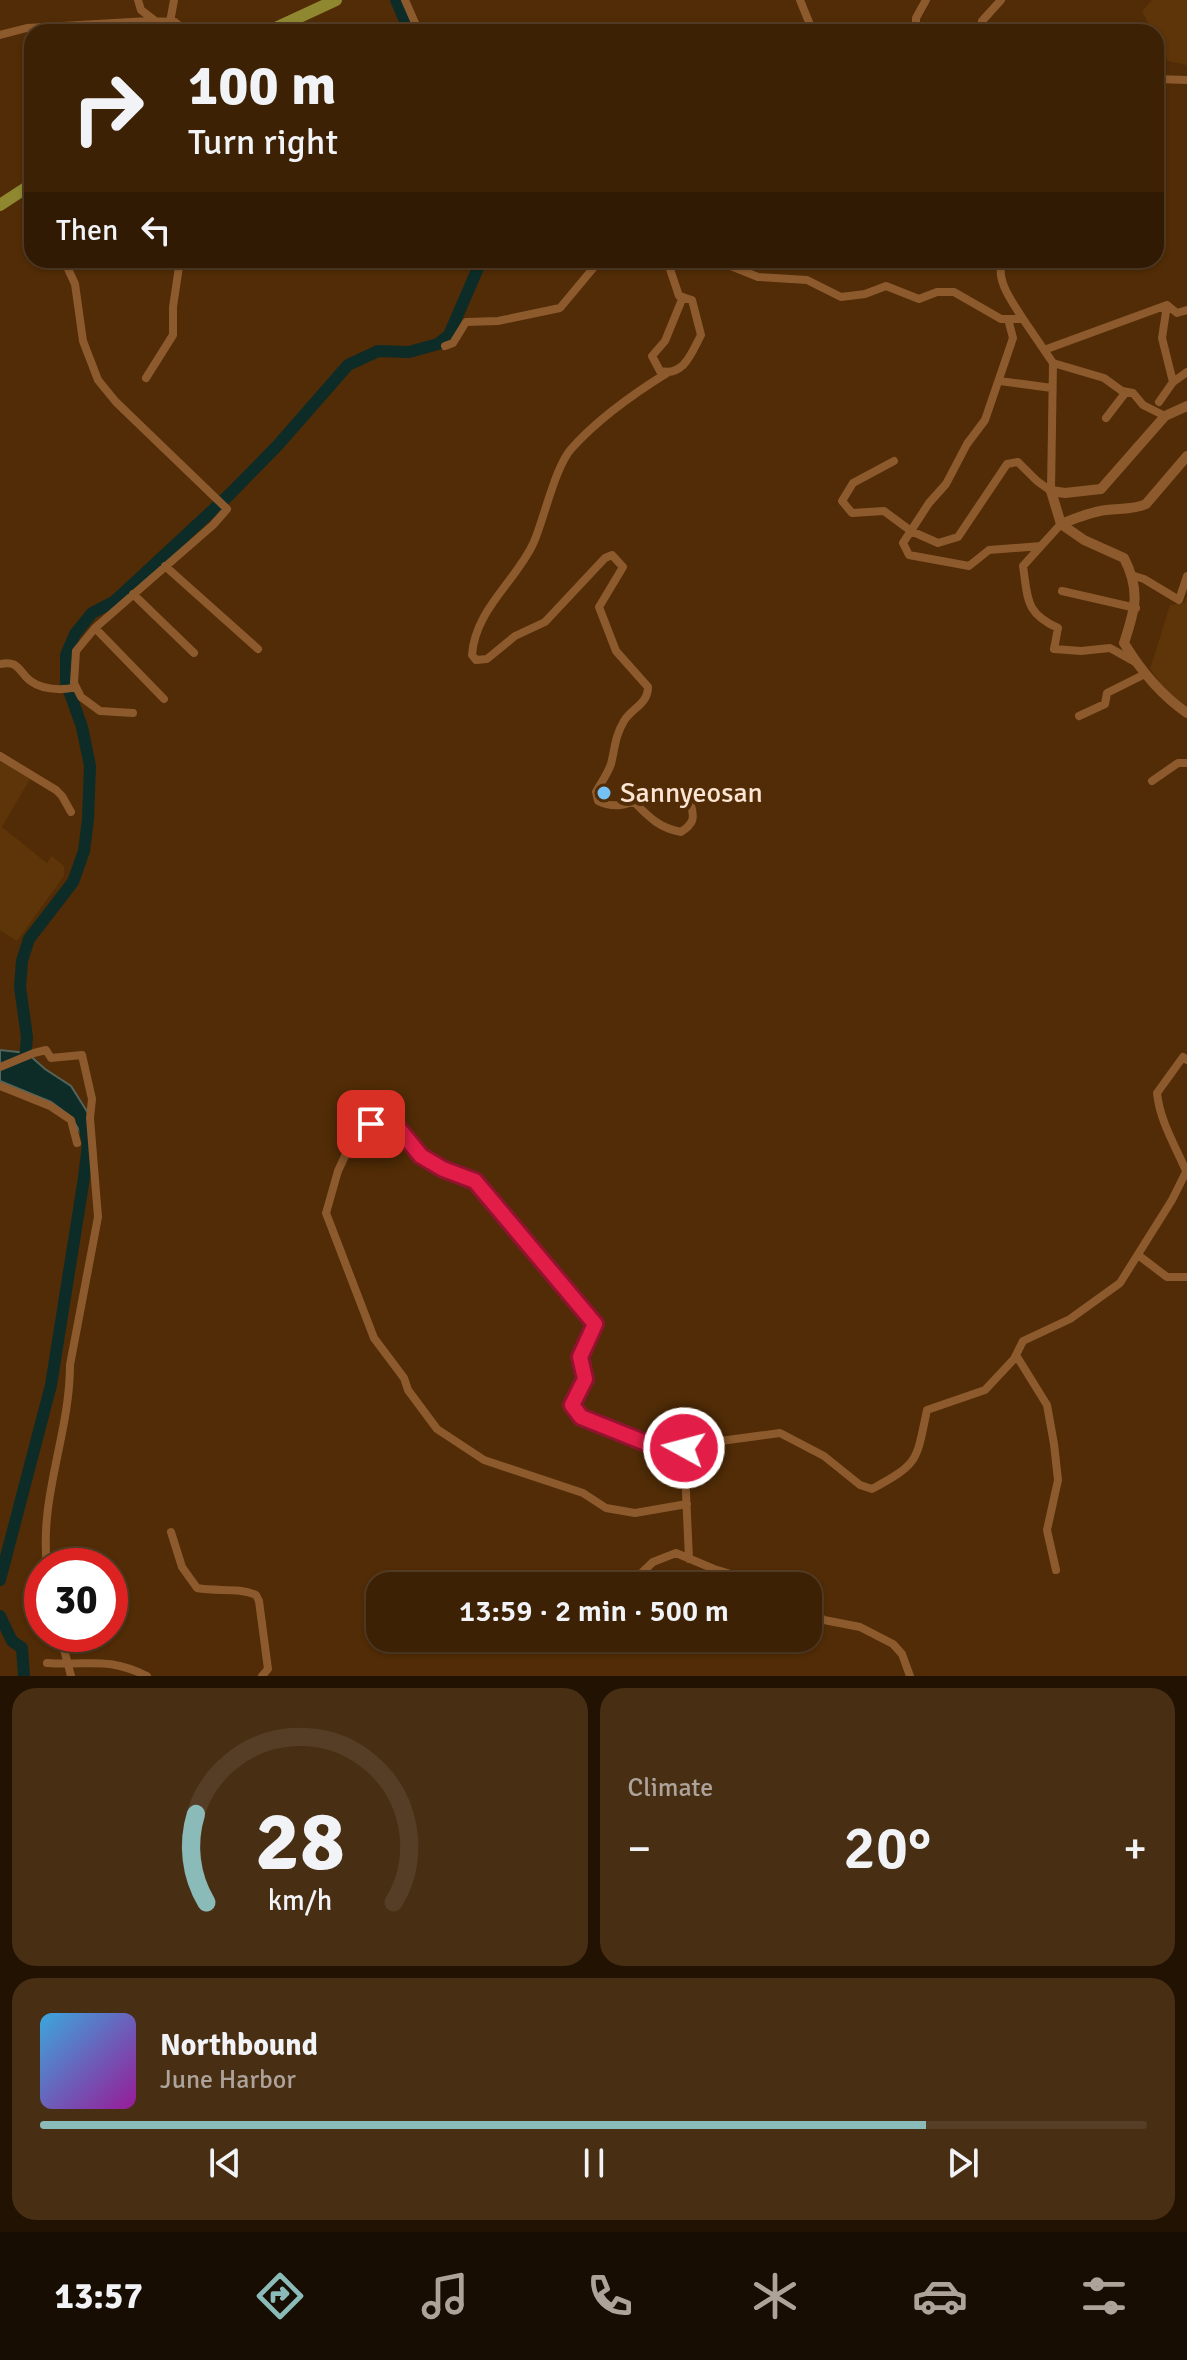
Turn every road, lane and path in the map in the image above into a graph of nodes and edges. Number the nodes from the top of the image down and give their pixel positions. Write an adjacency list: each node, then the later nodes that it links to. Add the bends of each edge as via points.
1 (138, 0): 8 (street, via 141,10)
2 (174, 0): 9 (street)
3 (336, 0): 12 (main road)
4 (405, 0): 13 (street)
5 (800, 0): 14 (street)
6 (926, 0): 15 (street)
7 (1001, 0): 16 (street)
8 (157, 21): 9 (street); 10 (street)
9 (170, 22): 11 (street)
10 (101, 24)
11 (177, 24)
12 (284, 24)
13 (416, 24)
14 (810, 24)
15 (916, 24)
16 (983, 24)
17 (24, 29): 18 (street)
18 (0, 35)
19 (1164, 79): 20 (street)
20 (1187, 80)
21 (24, 192): 22 (main road)
22 (1, 203)
23 (68, 268): 54 (street, via 83,341 98,380 227,509)
24 (179, 268): 39 (street, via 173,335)
25 (593, 268): 34 (street, via 560,308 466,322 453,343)
26 (670, 268): 29 (street)
27 (736, 268): 32 (street, via 758,277 807,280 841,297 886,286 919,299 954,292)
28 (1000, 268): 33 (street, via 1006,292)
29 (683, 297): 38 (street, via 665,341 652,356); 38 (street, via 692,300 701,335 686,364)
30 (1167, 305): 31 (street, via 1177,313); 35 (street); 41 (street, via 1162,338)
31 (1187, 310)
32 (1008, 319): 33 (street); 40 (street, via 1013,338)
33 (1023, 319): 35 (street)
34 (445, 346)
35 (1044, 350): 36 (street)
36 (1053, 363): 42 (street); 43 (street, via 1104,378)
37 (1187, 372): 41 (street)
38 (667, 373): 74 (street, via 624,400 569,450 533,544 484,616 472,655 487,659 515,636 545,622 605,558 617,559 621,575 599,607 616,651 648,687 648,697 630,711 616,735 610,765 596,792 598,801 607,805)
39 (146, 378)
40 (1000, 381): 42 (street); 52 (street, via 985,420)
41 (1173, 382): 44 (street)
42 (1052, 388): 50 (street)
43 (1126, 392): 46 (street); 47 (street)
44 (1159, 402)
45 (1187, 406): 46 (street)
46 (1165, 416): 50 (street, via 1101,489)
47 (1106, 418)
48 (1187, 456): 51 (street, via 1146,504 1107,509)
49 (894, 461): 52 (street, via 853,483 842,501 852,513 884,511)
50 (1051, 491): 51 (street); 52 (street, via 1018,462 1007,464 958,537 938,543)
51 (1061, 524): 53 (street); 55 (street, via 1124,558)
52 (911, 531): 53 (street, via 903,543 909,555 969,566 989,550)
53 (1041, 546): 63 (street, via 1023,566 1029,606 1058,628 1054,649 1110,648)
54 (165, 566): 58 (street); 61 (street)
55 (1131, 575): 56 (street, via 1179,600); 59 (street)
56 (1187, 576)
57 (1062, 591): 59 (street)
58 (133, 594): 60 (street); 62 (street)
59 (1136, 608): 63 (street, via 1124,643)
60 (95, 628): 66 (street, via 76,651); 67 (street)
61 (258, 649)
62 (194, 653)
63 (1136, 663): 65 (street)
64 (0, 664): 66 (street, via 19,666 40,686)
65 (1145, 674): 69 (street); 70 (street, via 1107,693 1105,704)
66 (75, 687): 68 (street, via 100,711)
67 (164, 699)
68 (133, 713)
69 (1187, 713)
70 (1079, 716)
71 (0, 756): 75 (street, via 56,790)
72 (1187, 763): 73 (street, via 1178,763)
73 (1152, 781)
74 (634, 802): 74 (street, via 661,790 691,805 694,816 691,825 673,831 657,825)
75 (71, 812)
76 (1187, 1060): 80 (street, via 1183,1057 1157,1093 1159,1115)
77 (0, 1067): 87 (street, via 46,1050 51,1058 82,1055 92,1099 98,1217 45,1517)
78 (0, 1086): 79 (street, via 71,1120)
79 (77, 1143)
80 (1187, 1172): 81 (street)
81 (1138, 1255): 82 (street, via 1167,1277); 83 (street, via 1120,1283 1070,1319 1023,1341)
82 (1187, 1277)
83 (1016, 1355): 84 (street, via 985,1390 927,1410 915,1459 872,1489 780,1433); 89 (street, via 1047,1405 1058,1480 1047,1530)
84 (684, 1448): 85 (street); 85 (street, via 661,1449 581,1417 572,1405 585,1379 580,1357 595,1324 475,1181 421,1156 390,1118 371,1124 351,1143 326,1213 374,1338 437,1429 484,1460 583,1493 606,1508 635,1513)
85 (687, 1504): 88 (street)
86 (171, 1532): 98 (street, via 182,1567 197,1588 256,1595 268,1669)
87 (46, 1548)
88 (689, 1559): 90 (street, via 676,1553); 91 (street)
89 (1056, 1570)
90 (643, 1572)
91 (724, 1572)
92 (822, 1619): 99 (street, via 860,1627 893,1644)
93 (65, 1652): 95 (street)
94 (47, 1663): 95 (street)
95 (69, 1665): 96 (street); 97 (street, via 108,1662)
96 (71, 1676)
97 (147, 1676)
98 (262, 1676)
99 (910, 1676)

